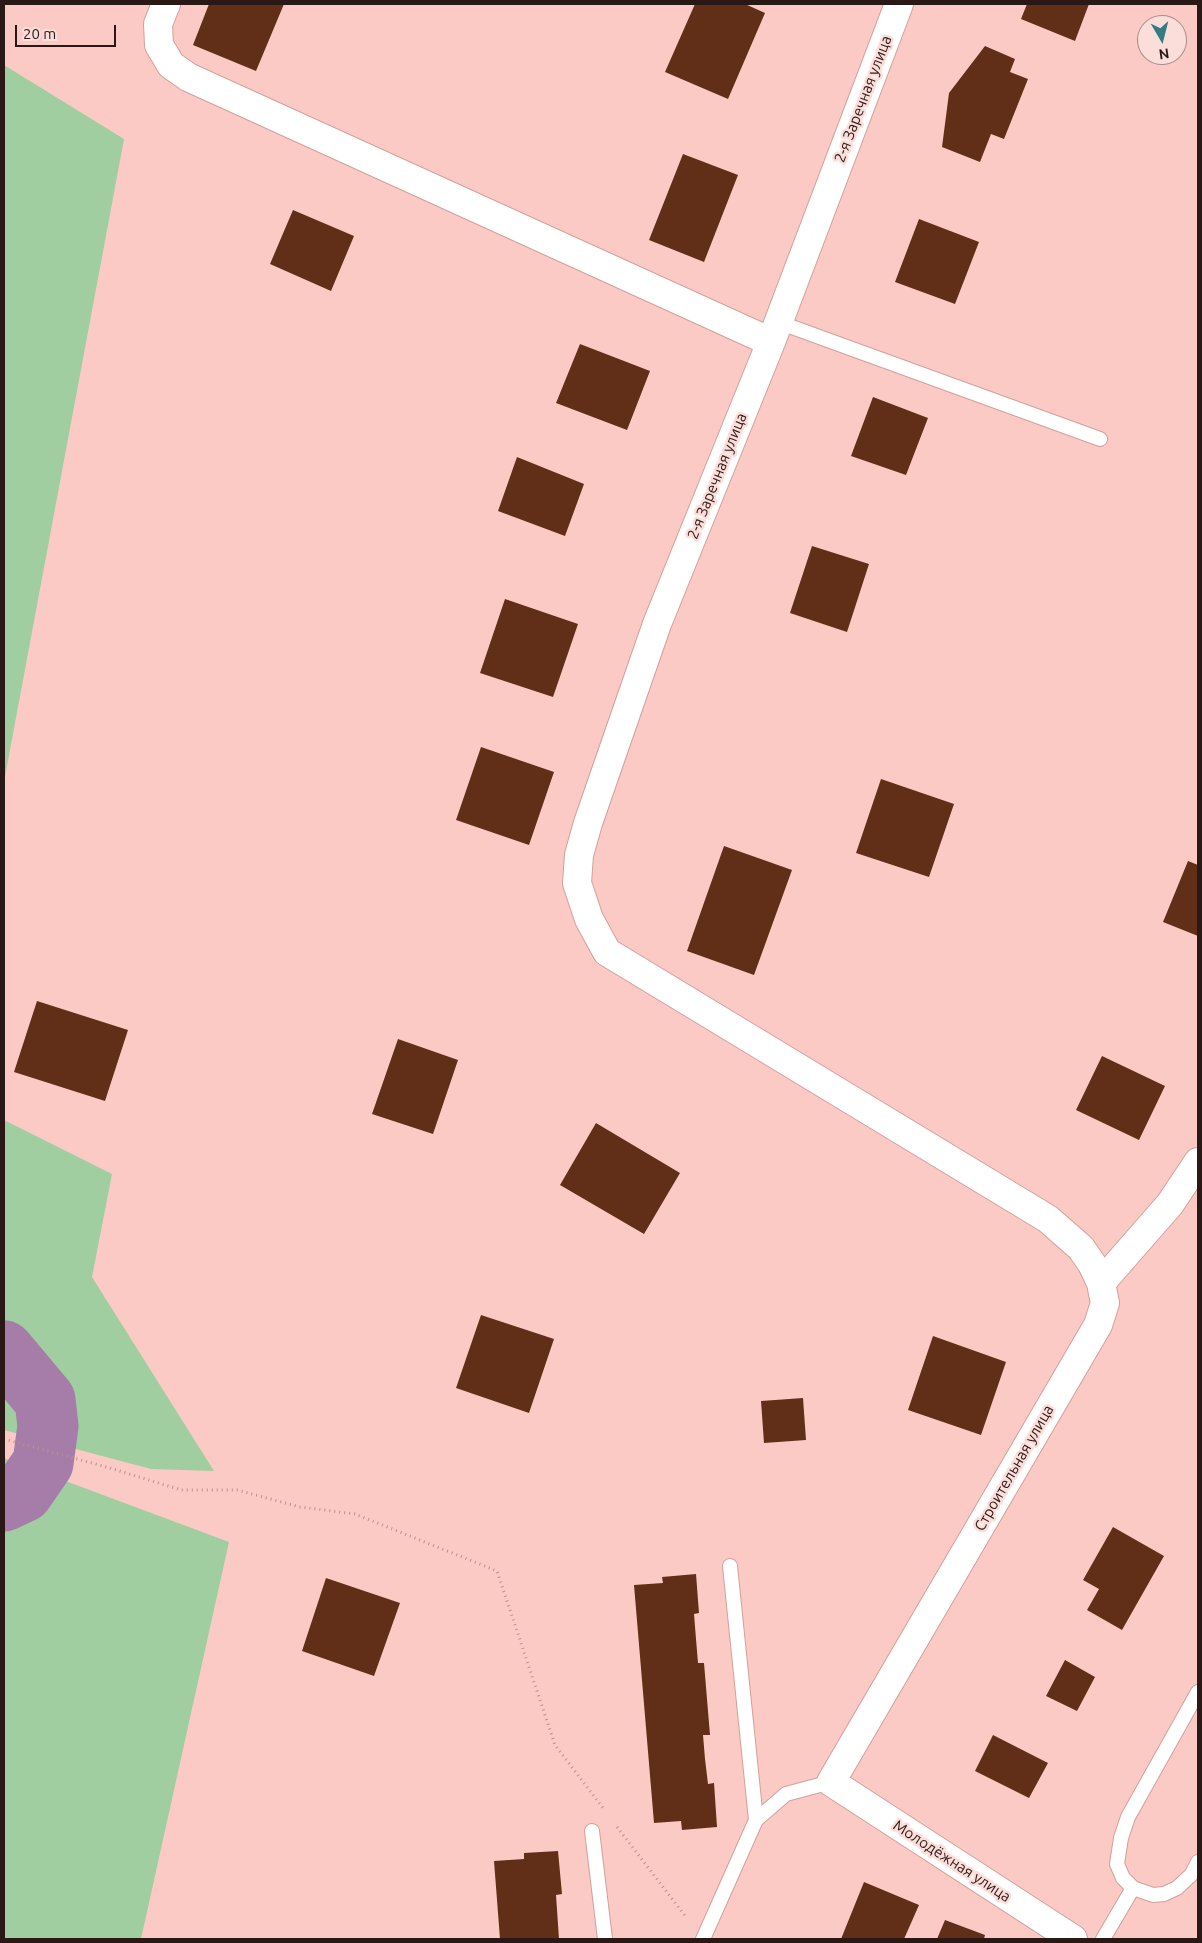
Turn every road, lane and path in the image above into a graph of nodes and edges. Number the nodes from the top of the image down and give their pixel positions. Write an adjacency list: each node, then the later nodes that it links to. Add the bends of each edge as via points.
1 (166, 4): 3 (street, via 158,24 159,45 170,65 188,77)
2 (898, 4): 3 (street, 2-я Заречная улица)
3 (774, 332): 4 (lane); 6 (street, 2-я Заречная улица, via 657,624 579,855 577,883 589,919 607,952 1048,1219 1081,1248)
4 (1100, 439)
5 (1198, 1162): 6 (street, via 1170,1204)
6 (1101, 1282): 10 (street, Строительная улица, via 1105,1303 1098,1325)
7 (4, 1439): 11 (path, via 181,1490 237,1490 300,1506 355,1514 497,1571 555,1745)
8 (730, 1566): 12 (lane)
9 (1198, 1692): 16 (lane, via 1128,1817 1121,1838 1117,1864 1122,1878)
10 (831, 1782): 12 (lane, via 786,1794); 19 (street, Молодёжная улица)
11 (608, 1815)
12 (756, 1820): 18 (lane)
13 (614, 1823): 18 (path)
14 (592, 1831): 17 (lane)
15 (1198, 1862): 16 (lane, via 1192,1874 1177,1888 1164,1894 1143,1893)
16 (1133, 1888): 20 (lane)
17 (605, 1939)
18 (703, 1939)
19 (1073, 1939)
20 (1103, 1939)

